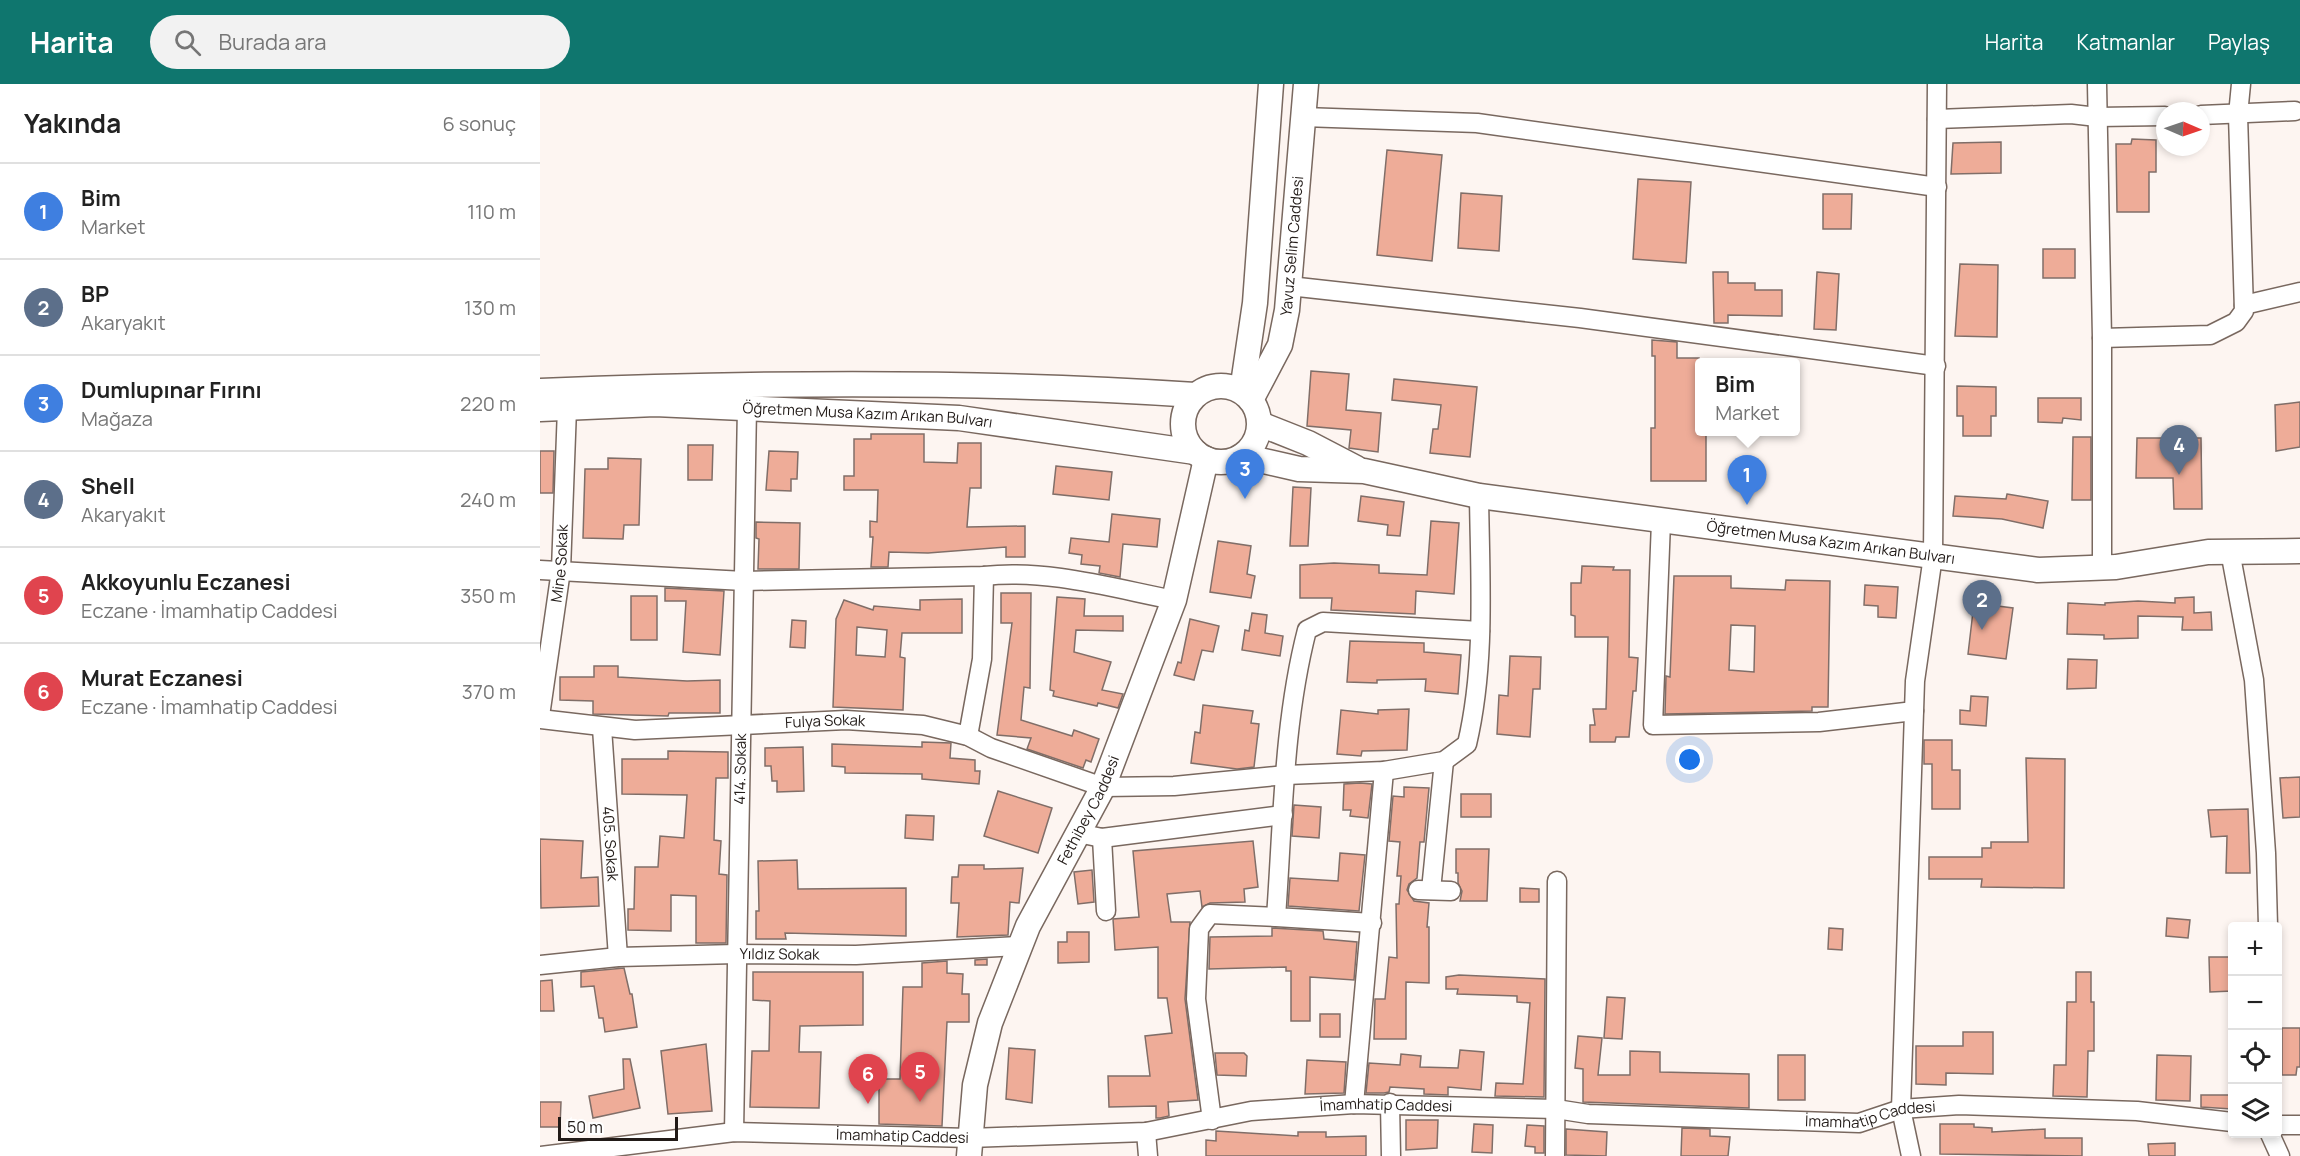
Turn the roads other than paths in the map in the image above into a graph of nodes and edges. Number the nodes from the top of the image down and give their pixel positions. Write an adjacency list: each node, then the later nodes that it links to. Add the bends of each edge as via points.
1 (1271, 84): 21 (street)
2 (1306, 84): 10 (street, Yavuz Selim Caddesi)
3 (1937, 84): 12 (street)
4 (2097, 84): 11 (street)
5 (2241, 84): 8 (street)
6 (2295, 111): 8 (street)
7 (2210, 115): 8 (street)
8 (2238, 115): 16 (street)
9 (2156, 116): 11 (street)
10 (1303, 117): 13 (street, via 1477,123); 14 (street, Yavuz Selim Caddesi)
11 (2097, 117): 12 (street, via 2071,114); 17 (street)
12 (1937, 118): 13 (street)
13 (1936, 187): 18 (street)
14 (1289, 286): 18 (street, via 1580,318); 21 (street, Yavuz Selim Caddesi, via 1280,345)
15 (2300, 292): 16 (street)
16 (2244, 305): 17 (street, via 2236,322 2210,335)
17 (2102, 338): 34 (street)
18 (1936, 366): 33 (street)
19 (540, 391): 22 (street, Öğretmen Musa Kazım Arıkan Bulvarı)
20 (1195, 395): 21 (street, via 1218,385 1231,386); 22 (street, Öğretmen Musa Kazım Arıkan Bulvarı, via 1054,386 838,384); 26 (street, via 1183,417 1187,442)
21 (1247, 396): 25 (street)
22 (566, 399): 23 (street, Öğretmen Musa Kazım Arıkan Bulvarı); 24 (street, Öğretmen Musa Kazım Arıkan Bulvarı); 36 (street, Mine Sokak)
23 (747, 407): 26 (street, Öğretmen Musa Kazım Arıkan Bulvarı, via 959,418); 38 (street, 414. Sokak)
24 (540, 409)
25 (1260, 424): 27 (street, via 1258,436); 28 (street, Öğretmen Musa Kazım Arıkan Bulvarı)
26 (1200, 456): 27 (street, via 1224,462); 39 (street, Fethibey Caddesi)
27 (1242, 456): 28 (street, Öğretmen Musa Kazım Arıkan Bulvarı, via 1299,469)
28 (1364, 471): 29 (street, Öğretmen Musa Kazım Arıkan Bulvarı)
29 (1479, 496): 30 (street, Öğretmen Musa Kazım Arıkan Bulvarı); 40 (street)
30 (1661, 522): 33 (street, Öğretmen Musa Kazım Arıkan Bulvarı); 41 (street, via 1653,725 1819,722)
31 (2230, 551): 32 (street, Öğretmen Musa Kazım Arıkan Bulvarı); 34 (street, Öğretmen Musa Kazım Arıkan Bulvarı); 57 (street, via 2254,680)
32 (2300, 551)
33 (1933, 556): 34 (street, Öğretmen Musa Kazım Arıkan Bulvarı, via 2038,570); 41 (street)
34 (2102, 568)
35 (540, 570): 36 (street)
36 (561, 570): 38 (street); 42 (street, Mine Sokak)
37 (984, 576): 38 (street); 39 (street, via 1015,572); 45 (street, via 982,659)
38 (744, 580): 43 (street, 414. Sokak)
39 (1174, 600): 49 (street, Fethibey Caddesi)
40 (1480, 631): 46 (street, via 1476,708 1467,744); 48 (street, via 1323,622 1308,630 1299,662)
41 (1914, 711): 66 (street)
42 (540, 717): 44 (street, Fulya Sokak)
43 (742, 724): 44 (street, Fulya Sokak); 45 (street, Fulya Sokak, via 846,720 923,725); 60 (street, 414. Sokak)
44 (602, 728): 61 (street, 405. Sokak)
45 (968, 736): 49 (street, Fulya Sokak)
46 (1443, 761): 47 (street); 54 (street, via 1424,890)
47 (1384, 771): 48 (street); 58 (street)
48 (1286, 775): 49 (street, via 1174,786); 50 (street)
49 (1103, 787): 51 (street, Fethibey Caddesi)
50 (1283, 816): 52 (street); 56 (street)
51 (1078, 833): 52 (street); 59 (street, Fethibey Caddesi)
52 (1102, 838): 55 (street)
53 (1557, 881): 65 (street)
54 (1452, 891)
55 (1106, 911)
56 (1276, 917): 58 (street); 67 (street, via 1210,914 1199,928 1196,999)
57 (2268, 922)
58 (1372, 923): 64 (street)
59 (1018, 946): 60 (street, Yıldız Sokak, via 856,955); 75 (street, Fethibey Caddesi, via 990,1023 975,1085)
60 (736, 954): 61 (street, Yıldız Sokak); 71 (street, 414. Sokak)
61 (618, 957): 62 (street, Yıldız Sokak)
62 (540, 966)
63 (1390, 1103): 64 (street, İmamhatip Caddesi); 65 (street, İmamhatip Caddesi); 78 (street)
64 (1354, 1104): 67 (street, İmamhatip Caddesi, via 1251,1111)
65 (1557, 1109): 66 (street, İmamhatip Caddesi, via 1588,1114 1859,1123); 79 (street)
66 (1901, 1109): 68 (street, İmamhatip Caddesi, via 1959,1104 2031,1106 2137,1111); 80 (street)
67 (1212, 1120): 72 (street, İmamhatip Caddesi)
68 (2228, 1122)
69 (2282, 1125): 70 (street)
70 (2300, 1125)
71 (734, 1132): 74 (street, İmamhatip Caddesi); 75 (street, İmamhatip Caddesi)
72 (1146, 1132): 75 (street, İmamhatip Caddesi); 77 (street)
73 (2272, 1138): 81 (street)
74 (693, 1147): 76 (street, İmamhatip Caddesi)
75 (970, 1147)
76 (541, 1156)
77 (1148, 1156)
78 (1391, 1156)
79 (1555, 1156)
80 (1911, 1156)
81 (2280, 1156)

